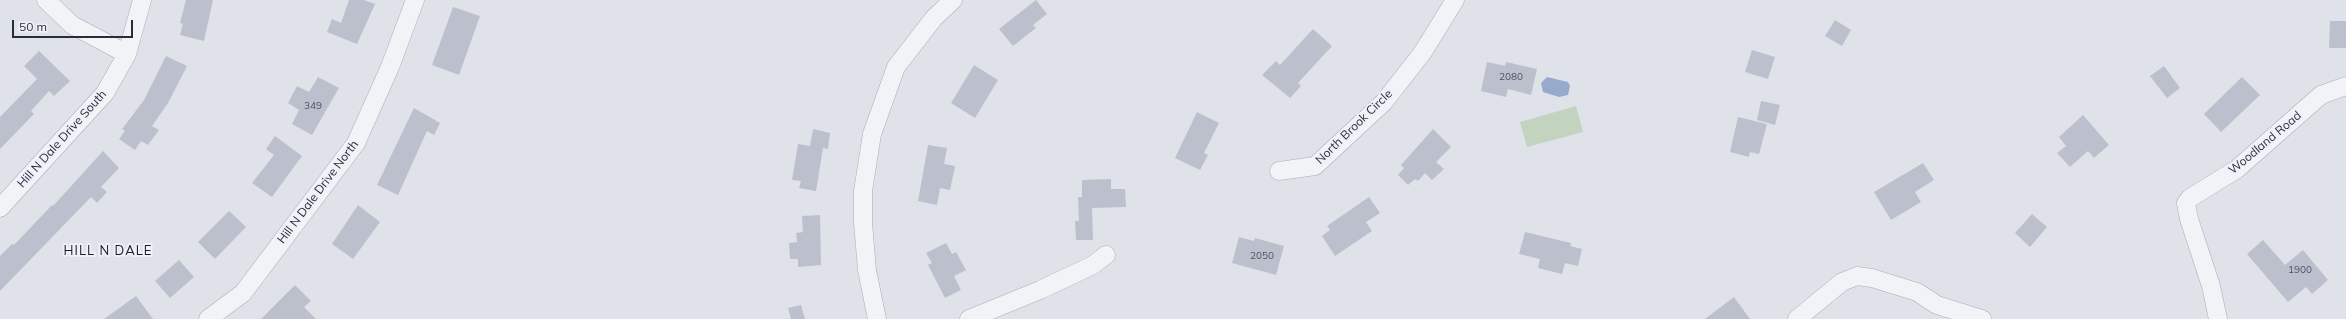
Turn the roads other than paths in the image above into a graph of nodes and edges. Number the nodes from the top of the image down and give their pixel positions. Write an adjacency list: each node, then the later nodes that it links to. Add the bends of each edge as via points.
1 (46, 0): 6 (street, via 72,25)
2 (142, 0): 6 (street, Hill N Dale Drive South)
3 (415, 0): 11 (street, Hill N Dale Drive North, via 390,67 356,143 243,293)
4 (953, 0): 12 (street, via 934,18 896,67 872,134 863,191 862,223 867,270)
5 (1455, 0): 8 (street, North Brook Circle, via 1423,52 1384,102 1315,166)
6 (127, 54): 9 (street, Hill N Dale Drive South, via 105,93)
7 (2346, 86): 16 (street, Woodland Road, via 2321,95 2237,169 2186,203 2211,286)
8 (1278, 171)
9 (0, 208)
10 (1106, 255): 13 (street, via 1093,265 1047,287)
11 (208, 319)
12 (878, 319)
13 (969, 319)
14 (1797, 319): 15 (street, via 1842,282 1856,276 1872,278 1917,292 1937,305)
15 (1982, 319)
16 (2218, 319)

